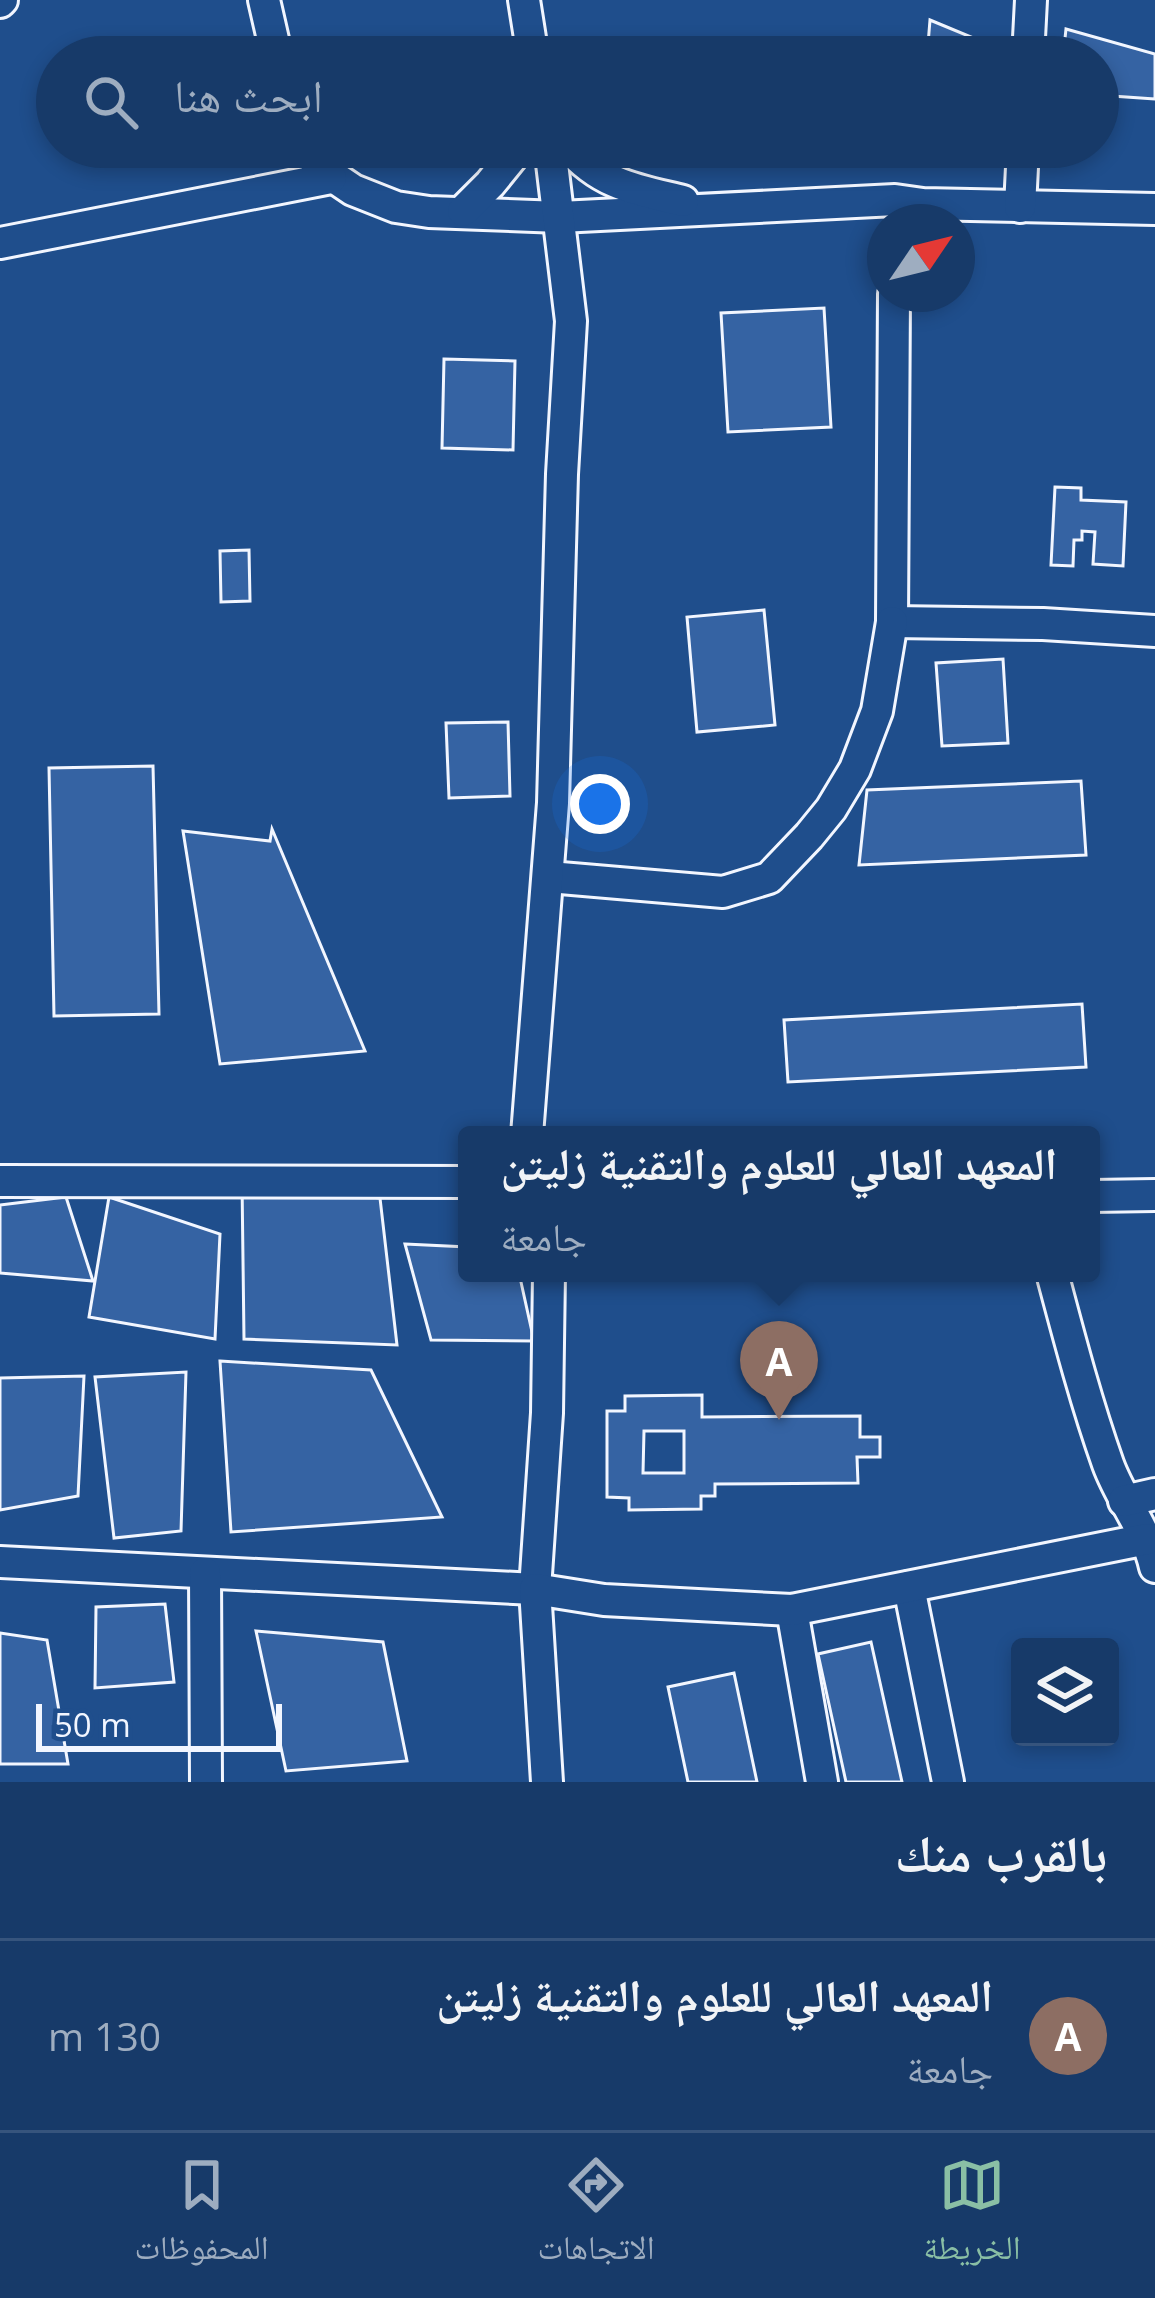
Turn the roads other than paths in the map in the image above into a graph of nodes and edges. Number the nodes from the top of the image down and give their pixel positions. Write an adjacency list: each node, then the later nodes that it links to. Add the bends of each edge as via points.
1 (264, 0): 4 (street)
2 (524, 0): 5 (street)
3 (1030, 0): 6 (street)
4 (272, 36)
5 (530, 36)
6 (1029, 36)
7 (320, 168): 12 (street)
8 (503, 168): 17 (street)
9 (553, 168): 19 (street)
10 (593, 168): 18 (street, via 617,184)
11 (1022, 168): 14 (street)
12 (331, 178): 17 (street, via 396,207); 20 (street)
13 (975, 206): 14 (street)
14 (1020, 207): 15 (street)
15 (1155, 209)
16 (867, 210): 18 (street)
17 (463, 211): 19 (street)
18 (712, 211): 19 (street)
19 (560, 217): 24 (street, via 571,321)
20 (0, 243)
21 (894, 312): 22 (street)
22 (892, 622): 23 (street); 24 (street, via 877,711 855,770 769,878 723,892)
23 (1155, 631)
24 (549, 877): 25 (street)
25 (528, 1126)
26 (0, 1181): 27 (street)
27 (458, 1182)
28 (1155, 1195): 29 (street)
29 (1100, 1196)
30 (549, 1282): 37 (street)
31 (1055, 1282): 32 (street, via 1108,1465)
32 (1140, 1497): 33 (street)
33 (1151, 1553): 36 (street)
34 (0, 1562): 35 (street)
35 (206, 1573): 37 (street); 39 (street)
36 (909, 1587): 38 (street); 42 (street)
37 (535, 1589): 38 (street); 40 (street)
38 (792, 1610): 41 (street)
39 (206, 1782)
40 (547, 1782)
41 (822, 1782)
42 (947, 1782)

